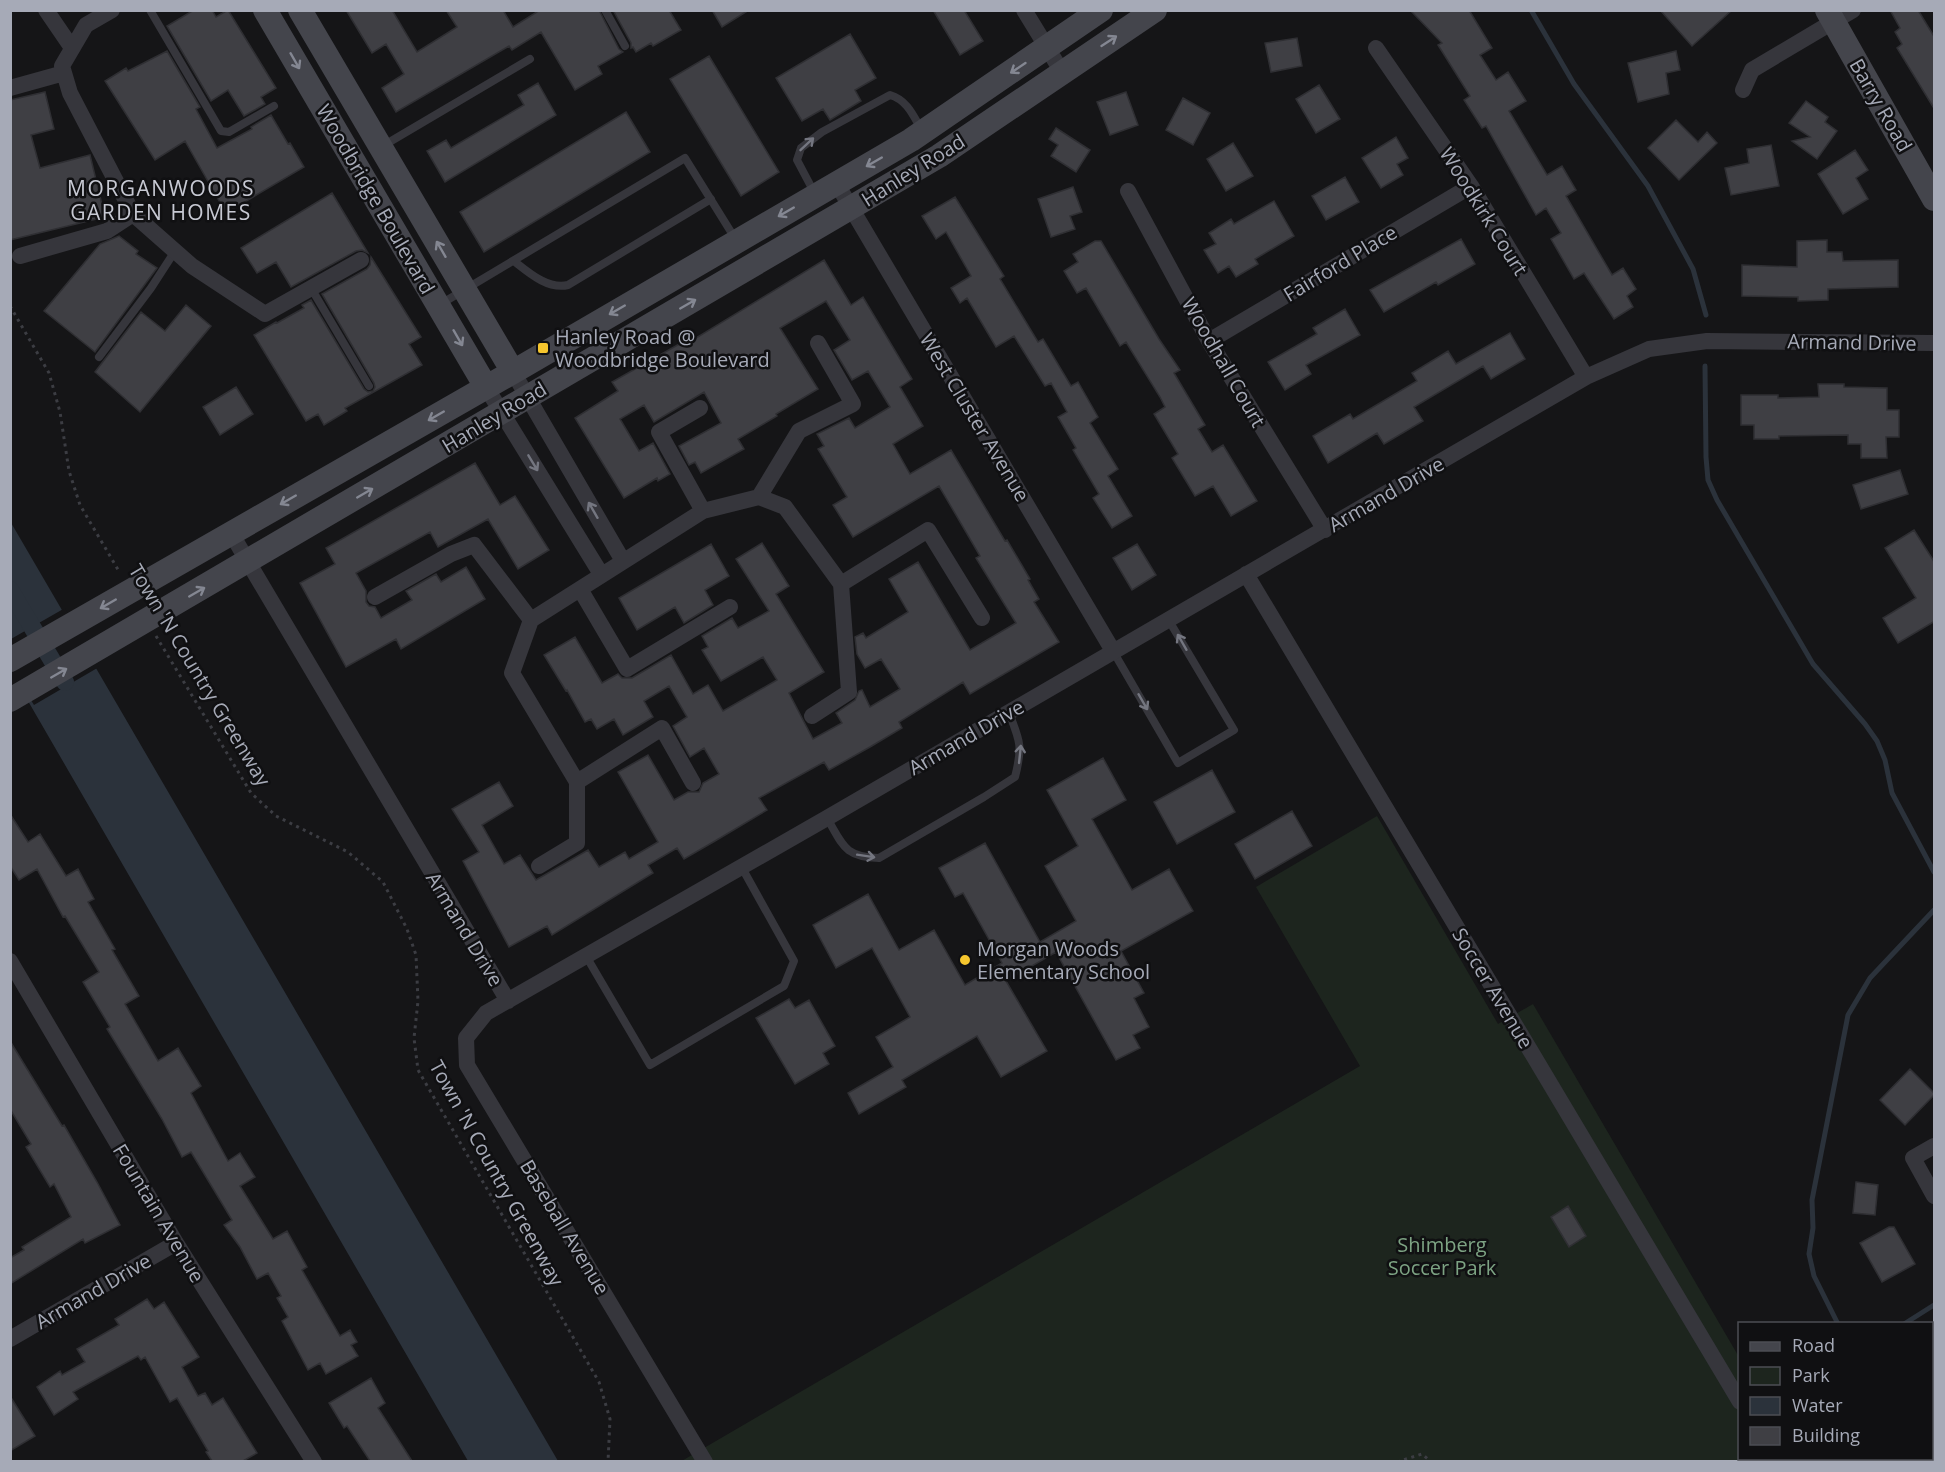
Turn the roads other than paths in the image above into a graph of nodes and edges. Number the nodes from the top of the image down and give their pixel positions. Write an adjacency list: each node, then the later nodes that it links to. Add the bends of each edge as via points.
1 (46, 10): 12 (street)
2 (112, 10): 12 (street, via 86,25)
3 (150, 10): 20 (lane, via 221,131 229,132)
4 (265, 10): 38 (main road, Woodbridge Boulevard, one-way to 38)
5 (300, 10): 22 (main road, Woodbridge Boulevard)
6 (605, 10): 11 (lane)
7 (1024, 10): 13 (street)
8 (1101, 10): 13 (main road, Hanley Road)
9 (1155, 10): 16 (main road, Hanley Road, one-way to 9)
10 (1838, 14): 19 (street, via 1752,70); 28 (main road, Barry Road)
11 (625, 46)
12 (72, 48): 17 (street, via 62,66)
13 (1047, 48): 16 (street); 21 (main road, Hanley Road, one-way to 21)
14 (1376, 48): 24 (street, Woodkirk Court)
15 (530, 59): 22 (lane)
16 (1062, 72): 29 (main road, Hanley Road, via 939,156)
17 (64, 73): 18 (street); 30 (street, via 70,93)
18 (10, 88)
19 (1743, 90)
20 (274, 106)
21 (923, 132): 23 (main road, Hanley Road, one-way to 23); 26 (lane, one-way to 21, via 797,160 801,148 822,132 890,95 911,110)
22 (381, 147): 37 (main road, Woodbridge Boulevard, one-way to 22)
23 (837, 184): 26 (main road, Hanley Road); 29 (street, West Cluster Avenue)
24 (1471, 186): 39 (street, Fairford Place); 44 (street, Woodkirk Court)
25 (1128, 191): 39 (street, Woodhall Court)
26 (815, 194): 31 (main road, Hanley Road, one-way to 31)
27 (711, 199): 31 (lane); 35 (lane, via 568,285 537,279); 35 (lane, via 685,158)
28 (1935, 199)
29 (851, 208): 47 (main road, Hanley Road, one-way to 29); 65 (street, West Cluster Avenue)
30 (133, 214): 32 (street); 33 (street, via 107,231)
31 (736, 240): 43 (main road, Hanley Road, one-way to 43)
32 (175, 251): 36 (street, via 264,314); 42 (lane)
33 (20, 256)
34 (361, 260): 36 (street)
35 (514, 261): 37 (lane)
36 (311, 288): 45 (lane)
37 (465, 290): 38 (lane); 43 (main road, Woodbridge Boulevard)
38 (438, 305): 46 (main road, Woodbridge Boulevard, one-way to 46)
39 (1209, 341): 52 (street, Woodhall Court)
40 (818, 342): 50 (street, via 854,404 798,431)
41 (1935, 343): 44 (street, Armand Drive, via 1707,341 1649,349)
42 (99, 357)
43 (513, 372): 46 (main road, Hanley Road); 47 (street)
44 (1586, 377): 52 (street, Armand Drive)
45 (369, 386)
46 (486, 387): 49 (street); 53 (main road, Hanley Road, one-way to 53)
47 (528, 397): 49 (main road, Hanley Road); 54 (street, one-way to 47)
48 (700, 408): 51 (street, via 659,432)
49 (502, 413): 55 (main road, Hanley Road, one-way to 49); 57 (street, one-way to 57)
50 (759, 497): 51 (street); 58 (street, via 785,507)
51 (703, 511): 54 (street)
52 (1325, 530): 56 (street, Armand Drive)
53 (231, 533): 55 (street, Armand Drive); 66 (main road, Hanley Road, one-way to 66)
54 (623, 561): 57 (street)
55 (249, 562): 67 (main road, Hanley Road, one-way to 55); 77 (street, Armand Drive)
56 (1246, 574): 63 (street, Armand Drive); 82 (street, Soccer Avenue)
57 (599, 576): 59 (street)
58 (841, 584): 62 (street, via 928,530); 69 (street, via 849,692)
59 (580, 589): 61 (street, via 627,669); 64 (street)
60 (375, 597): 64 (street, via 474,545)
61 (730, 607)
62 (982, 618)
63 (1168, 618): 65 (street, Armand Drive); 65 (lane, one-way to 63, via 1178,763 1234,730)
64 (531, 620): 70 (street, via 512,673)
65 (1113, 651): 68 (street, Armand Drive)
66 (10, 660)
67 (18, 696)
68 (1009, 713): 72 (street, Armand Drive); 72 (lane, one-way to 68, via 845,848 861,857 879,858 984,798 1016,777 1021,743)
69 (812, 716)
70 (577, 782): 71 (street, via 662,728); 73 (street, via 577,843)
71 (693, 783)
72 (827, 818): 74 (street, Armand Drive)
73 (539, 866)
74 (741, 866): 75 (street, Armand Drive); 75 (lane, via 794,961 784,986 659,1060 650,1065)
75 (586, 956): 77 (street, Armand Drive)
76 (10, 961): 80 (street, Fountain Avenue)
77 (508, 1001): 84 (street, Baseball Avenue, via 486,1013 466,1038 467,1065)
78 (1935, 1146): 79 (street, via 1913,1158)
79 (1935, 1196)
80 (176, 1243): 81 (street, Armand Drive); 83 (street, Fountain Avenue)
81 (10, 1339)
82 (1738, 1399)
83 (314, 1461)
84 (705, 1461)

